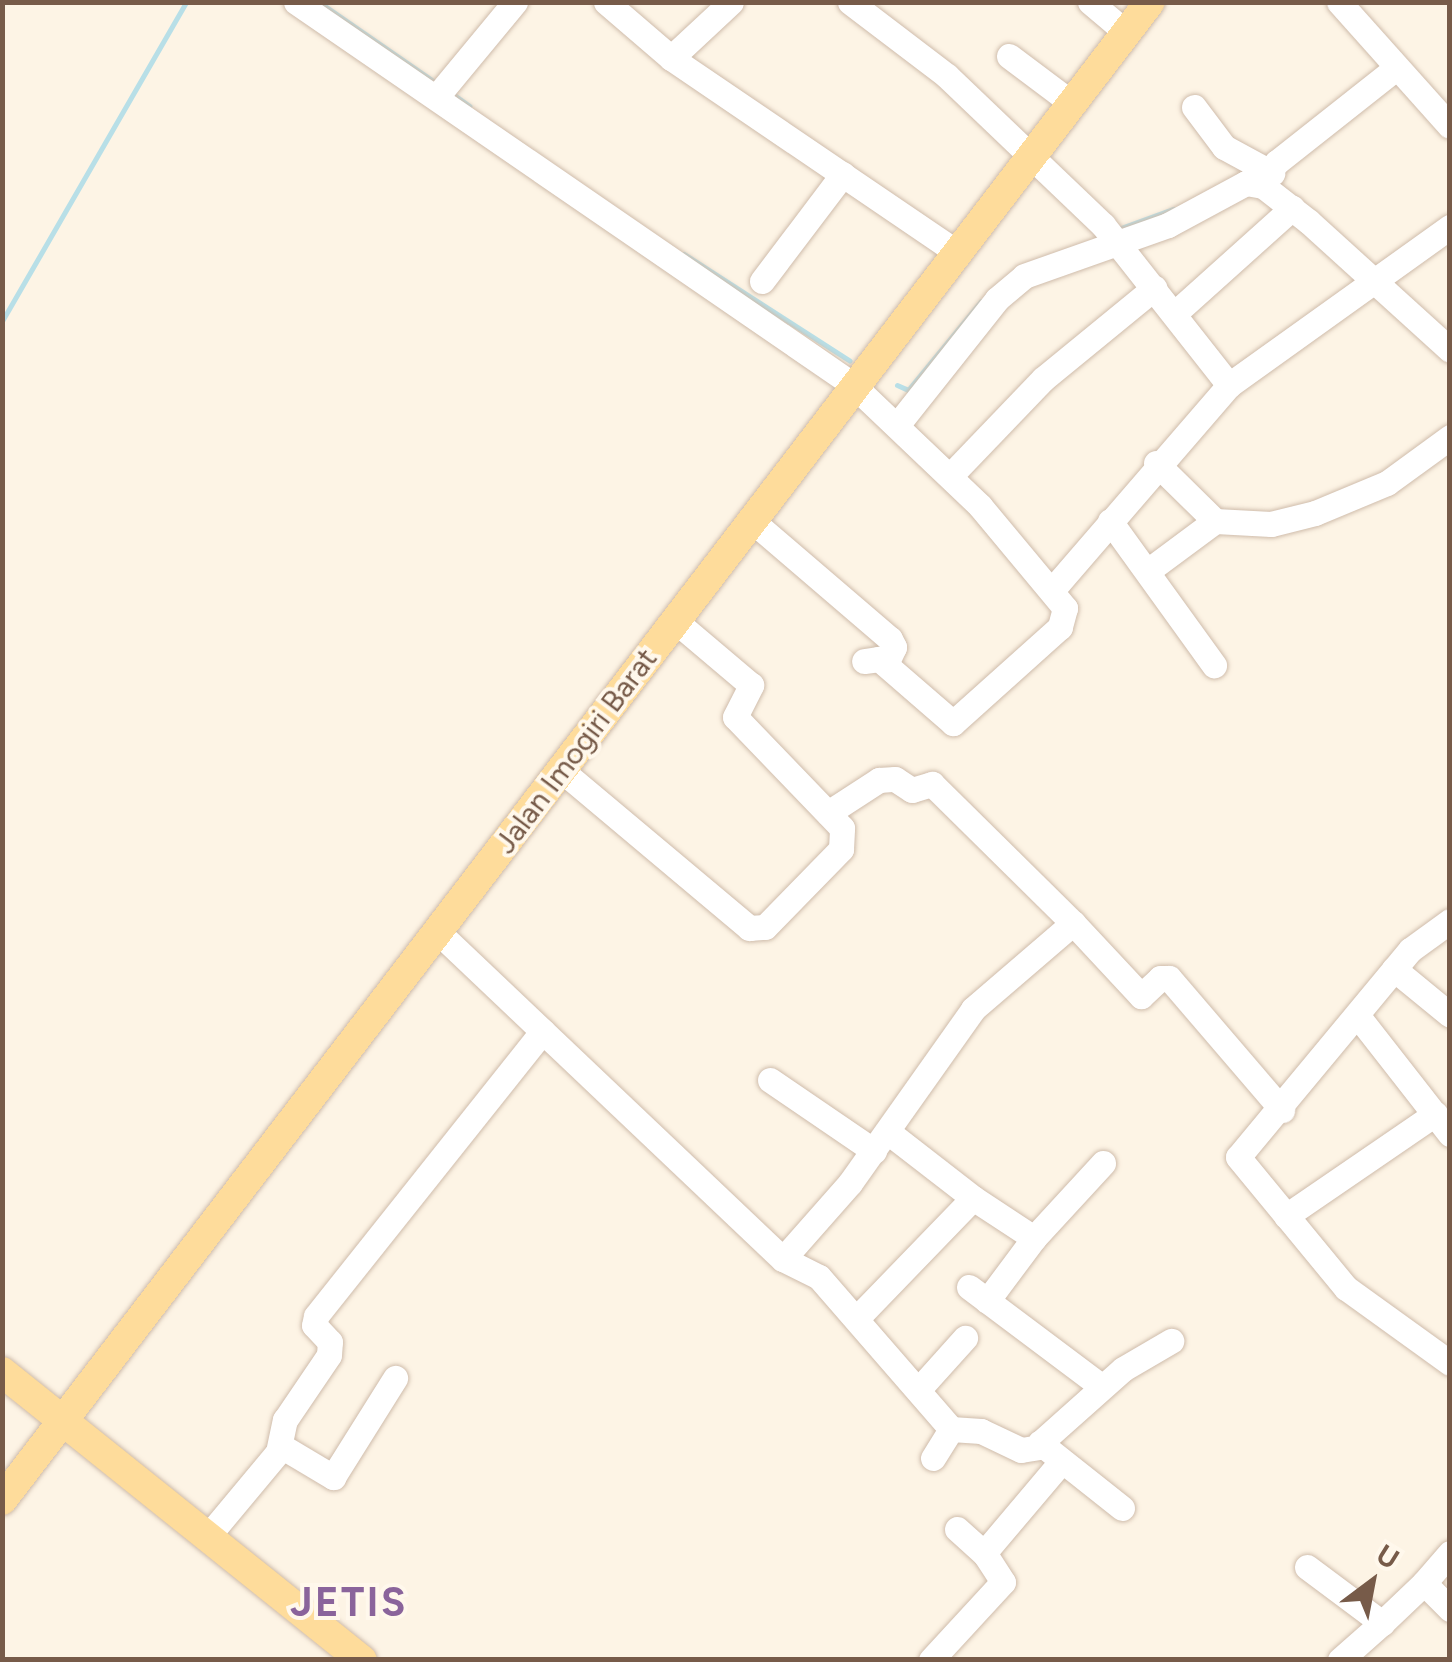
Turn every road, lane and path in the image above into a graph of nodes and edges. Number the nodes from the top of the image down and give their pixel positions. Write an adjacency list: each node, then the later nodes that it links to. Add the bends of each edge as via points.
1 (515, 2): 13 (street)
2 (730, 2): 11 (street)
3 (850, 2): 17 (street, via 947,76)
4 (1090, 2): 9 (street)
5 (1150, 2): 9 (main road, Jalan Imogiri Barat)
6 (302, 4): 13 (street)
7 (1343, 4): 12 (street)
8 (615, 5): 11 (street)
9 (1127, 33): 14 (main road, Jalan Imogiri Barat)
10 (1009, 56): 14 (street)
11 (670, 58): 18 (street)
12 (1396, 68): 16 (street); 19 (street, via 1276,162)
13 (445, 86): 29 (street)
14 (1073, 104): 17 (main road, Jalan Imogiri Barat)
15 (1194, 107): 19 (street, via 1224,147)
16 (1450, 126)
17 (1029, 155): 22 (street); 23 (main road, Jalan Imogiri Barat)
18 (843, 174): 23 (street); 25 (street)
19 (1266, 179): 20 (street); 22 (street, via 1233,186 1168,224)
20 (1292, 208): 24 (street); 27 (street)
21 (1450, 228): 24 (street)
22 (1111, 234): 26 (street); 31 (street, via 1010,286)
23 (956, 252): 29 (main road, Jalan Imogiri Barat)
24 (1378, 277): 28 (street); 30 (street)
25 (762, 280)
26 (1154, 288): 27 (street); 34 (street, via 1036,387)
27 (1174, 314): 30 (street)
28 (1450, 350)
29 (852, 384): 31 (street); 35 (main road, Jalan Imogiri Barat)
30 (1229, 385): 33 (street)
31 (898, 424): 34 (street)
32 (1450, 437): 37 (street, via 1386,482 1315,513 1270,524)
33 (1156, 463): 36 (street); 37 (street)
34 (950, 476): 39 (street)
35 (750, 519): 39 (street, via 890,639 894,647 875,663 954,724 1060,627 1064,608); 40 (main road, Jalan Imogiri Barat)
36 (1110, 521): 38 (street); 39 (street)
37 (1215, 521): 38 (street)
38 (1149, 570): 41 (street)
39 (1053, 589)
40 (674, 620): 42 (main road, Jalan Imogiri Barat); 43 (street, via 751,684 737,720)
41 (1214, 665)
42 (561, 770): 43 (street, via 749,928 765,926 846,842); 46 (main road, Jalan Imogiri Barat)
43 (828, 812): 45 (street, via 886,778 912,790 932,784)
44 (1450, 920): 47 (street)
45 (1073, 923): 52 (street, via 1141,996 1169,978); 54 (street, via 973,1009)
46 (438, 932): 50 (street); 68 (main road, Jalan Imogiri Barat)
47 (1394, 969): 48 (street); 49 (street)
48 (1358, 1015): 52 (street); 53 (street)
49 (1450, 1015)
50 (543, 1032): 59 (street); 70 (street, via 316,1316 314,1325 332,1348 285,1420)
51 (770, 1080): 54 (street)
52 (1282, 1110): 57 (street, via 1238,1157)
53 (1442, 1124): 57 (street)
54 (881, 1142): 56 (street); 59 (street)
55 (1102, 1164): 58 (street)
56 (974, 1198): 58 (street); 61 (street)
57 (1286, 1216): 63 (street, via 1346,1288)
58 (1034, 1238): 60 (street)
59 (783, 1259): 61 (street, via 819,1277)
60 (986, 1300): 66 (street); 67 (street, via 970,1340)
61 (858, 1317): 67 (street)
62 (1171, 1341): 66 (street)
63 (1450, 1363)
64 (2, 1372): 68 (main road)
65 (396, 1378): 70 (street, via 333,1478)
66 (1101, 1386): 71 (street)
67 (919, 1388): 69 (street)
68 (64, 1420): 73 (main road, Jalan Imogiri Barat); 76 (main road)
69 (951, 1429): 71 (street); 72 (street)
70 (281, 1446): 76 (street)
71 (1050, 1455): 74 (street); 78 (street)
72 (933, 1458)
73 (2, 1500)
74 (1122, 1508)
75 (957, 1529): 78 (street)
76 (208, 1536): 83 (main road)
77 (1450, 1553): 80 (street)
78 (984, 1554): 84 (street, via 1001,1585)
79 (1307, 1567): 82 (street)
80 (1424, 1582): 81 (street); 82 (street)
81 (1450, 1608)
82 (1382, 1623): 85 (street)
83 (362, 1660)
84 (931, 1660)
85 (1340, 1660)

